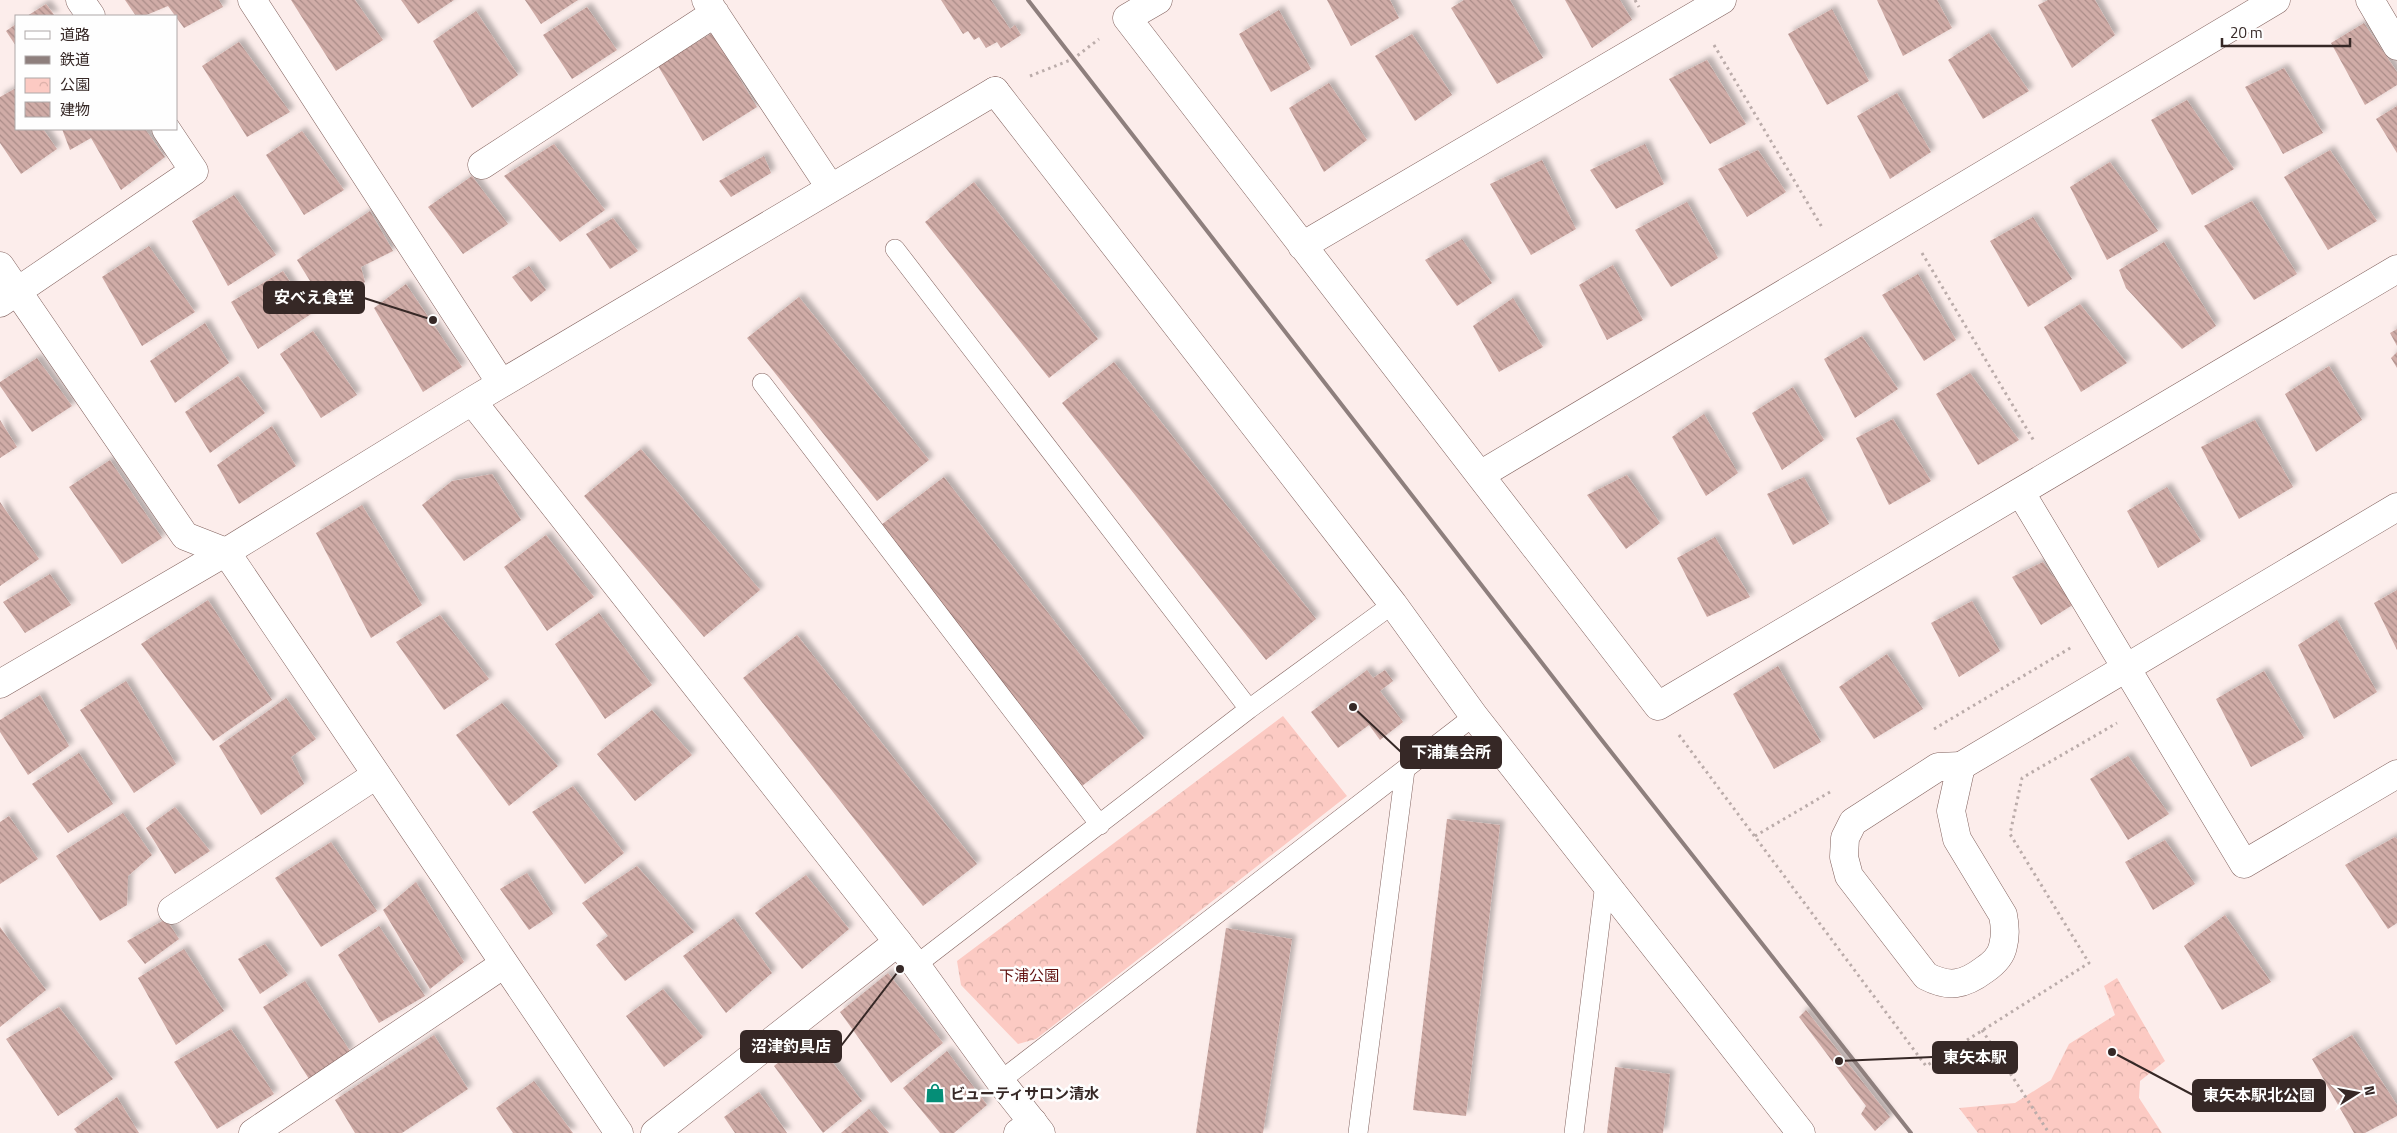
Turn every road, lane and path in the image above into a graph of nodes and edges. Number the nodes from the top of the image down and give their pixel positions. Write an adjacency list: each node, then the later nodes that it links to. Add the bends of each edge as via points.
1 (80, 0): 8 (street)
2 (252, 0): 23 (street)
3 (1158, 0): 10 (street)
4 (1722, 0): 9 (street)
5 (2276, 0): 16 (street)
6 (2370, 0): 11 (street)
7 (711, 6): 14 (street); 15 (street)
8 (90, 15)
9 (1696, 15): 17 (street); 19 (path)
10 (1126, 18): 12 (path, via 1073,59); 17 (street)
11 (2397, 46)
12 (995, 91): 15 (street); 31 (street)
13 (167, 130): 22 (street, via 194,171)
14 (482, 165)
15 (830, 187): 23 (street)
16 (1903, 222): 19 (street); 26 (path)
17 (1302, 246): 27 (street)
18 (895, 249): 36 (lane)
19 (1841, 260): 27 (street)
20 (0, 266): 22 (street)
21 (2397, 269): 26 (street)
22 (8, 297): 30 (street, via 185,536)
23 (501, 383): 25 (street)
24 (762, 383): 42 (lane)
25 (472, 401): 30 (street); 45 (street)
26 (2054, 474): 28 (street)
27 (1480, 475): 35 (street)
28 (2021, 493): 32 (street); 35 (street)
29 (2397, 507): 32 (street)
30 (226, 552): 33 (street); 41 (street)
31 (1393, 604): 36 (lane); 37 (street)
32 (2126, 668): 34 (street); 38 (street)
33 (0, 684)
34 (2148, 705): 40 (street, via 2244,864); 48 (path, via 2022,778 2010,834 2089,963)
35 (1658, 706): 48 (path, via 1926,1066)
36 (1249, 709): 42 (lane)
37 (1474, 716): 39 (lane); 43 (street)
38 (1961, 766): 38 (street, via 1951,811 1956,839 2003,914 2005,928 2003,947 1995,963 1970,981 1954,984 1926,976 1849,876 1845,838 1853,822 1938,767)
39 (1405, 770): 49 (lane); 54 (lane)
40 (2397, 774)
41 (376, 775): 44 (street); 46 (street)
42 (1100, 825): 47 (lane)
43 (1606, 883): 55 (lane); 56 (street)
44 (172, 910)
45 (898, 942): 47 (street); 53 (street)
46 (504, 964): 51 (street); 52 (street)
47 (916, 965): 49 (street)
48 (1982, 1030): 57 (path)
49 (1000, 1081): 50 (street)
50 (1031, 1129)
51 (253, 1133)
52 (619, 1133)
53 (655, 1133)
54 (1358, 1133)
55 (1574, 1133)
56 (1801, 1133)
57 (2049, 1133)

